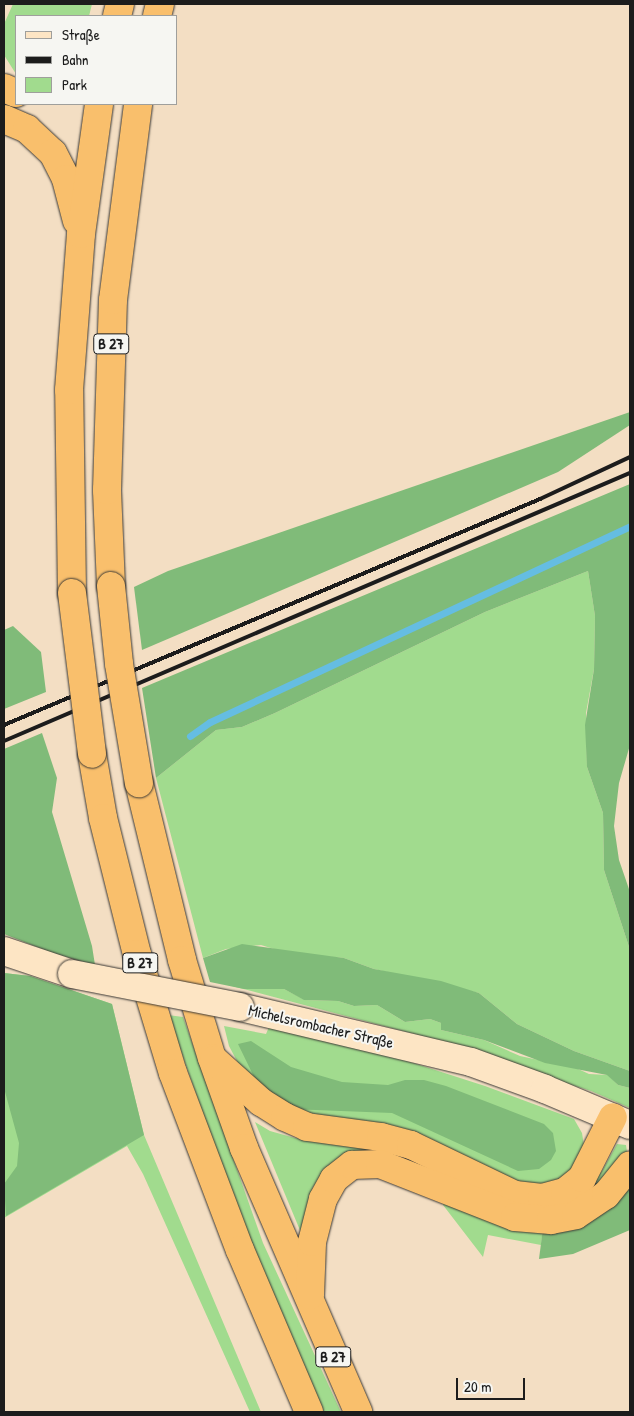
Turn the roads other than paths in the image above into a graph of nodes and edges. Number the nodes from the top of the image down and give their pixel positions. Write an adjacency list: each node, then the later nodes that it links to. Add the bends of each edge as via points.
1 (99, 105): 4 (highway, B 27)
2 (138, 105): 6 (highway, B 27, bridge, via 112,300 107,490 111,586 119,664 139,783 182,960)
3 (4, 118): 4 (highway, via 27,129 53,153 66,179)
4 (80, 234): 10 (highway, B 27, bridge, via 69,390 72,593 102,818 134,944 173,1074 240,1250)
5 (4, 951): 7 (main road, Michelsrombacher Straße, bridge, via 72,974 240,1007 471,1062)
6 (212, 1058): 7 (highway, via 261,1102 285,1118 307,1127 381,1137 411,1145 516,1195 542,1198 565,1192 582,1178); 9 (highway, B 27, via 244,1148)
7 (622, 1121)
8 (630, 1165): 9 (highway, via 606,1195 576,1214 551,1220 514,1217 380,1164 352,1165 334,1179 323,1199 312,1242)
9 (310, 1301): 11 (highway, B 27)
10 (309, 1412)
11 (358, 1412)

